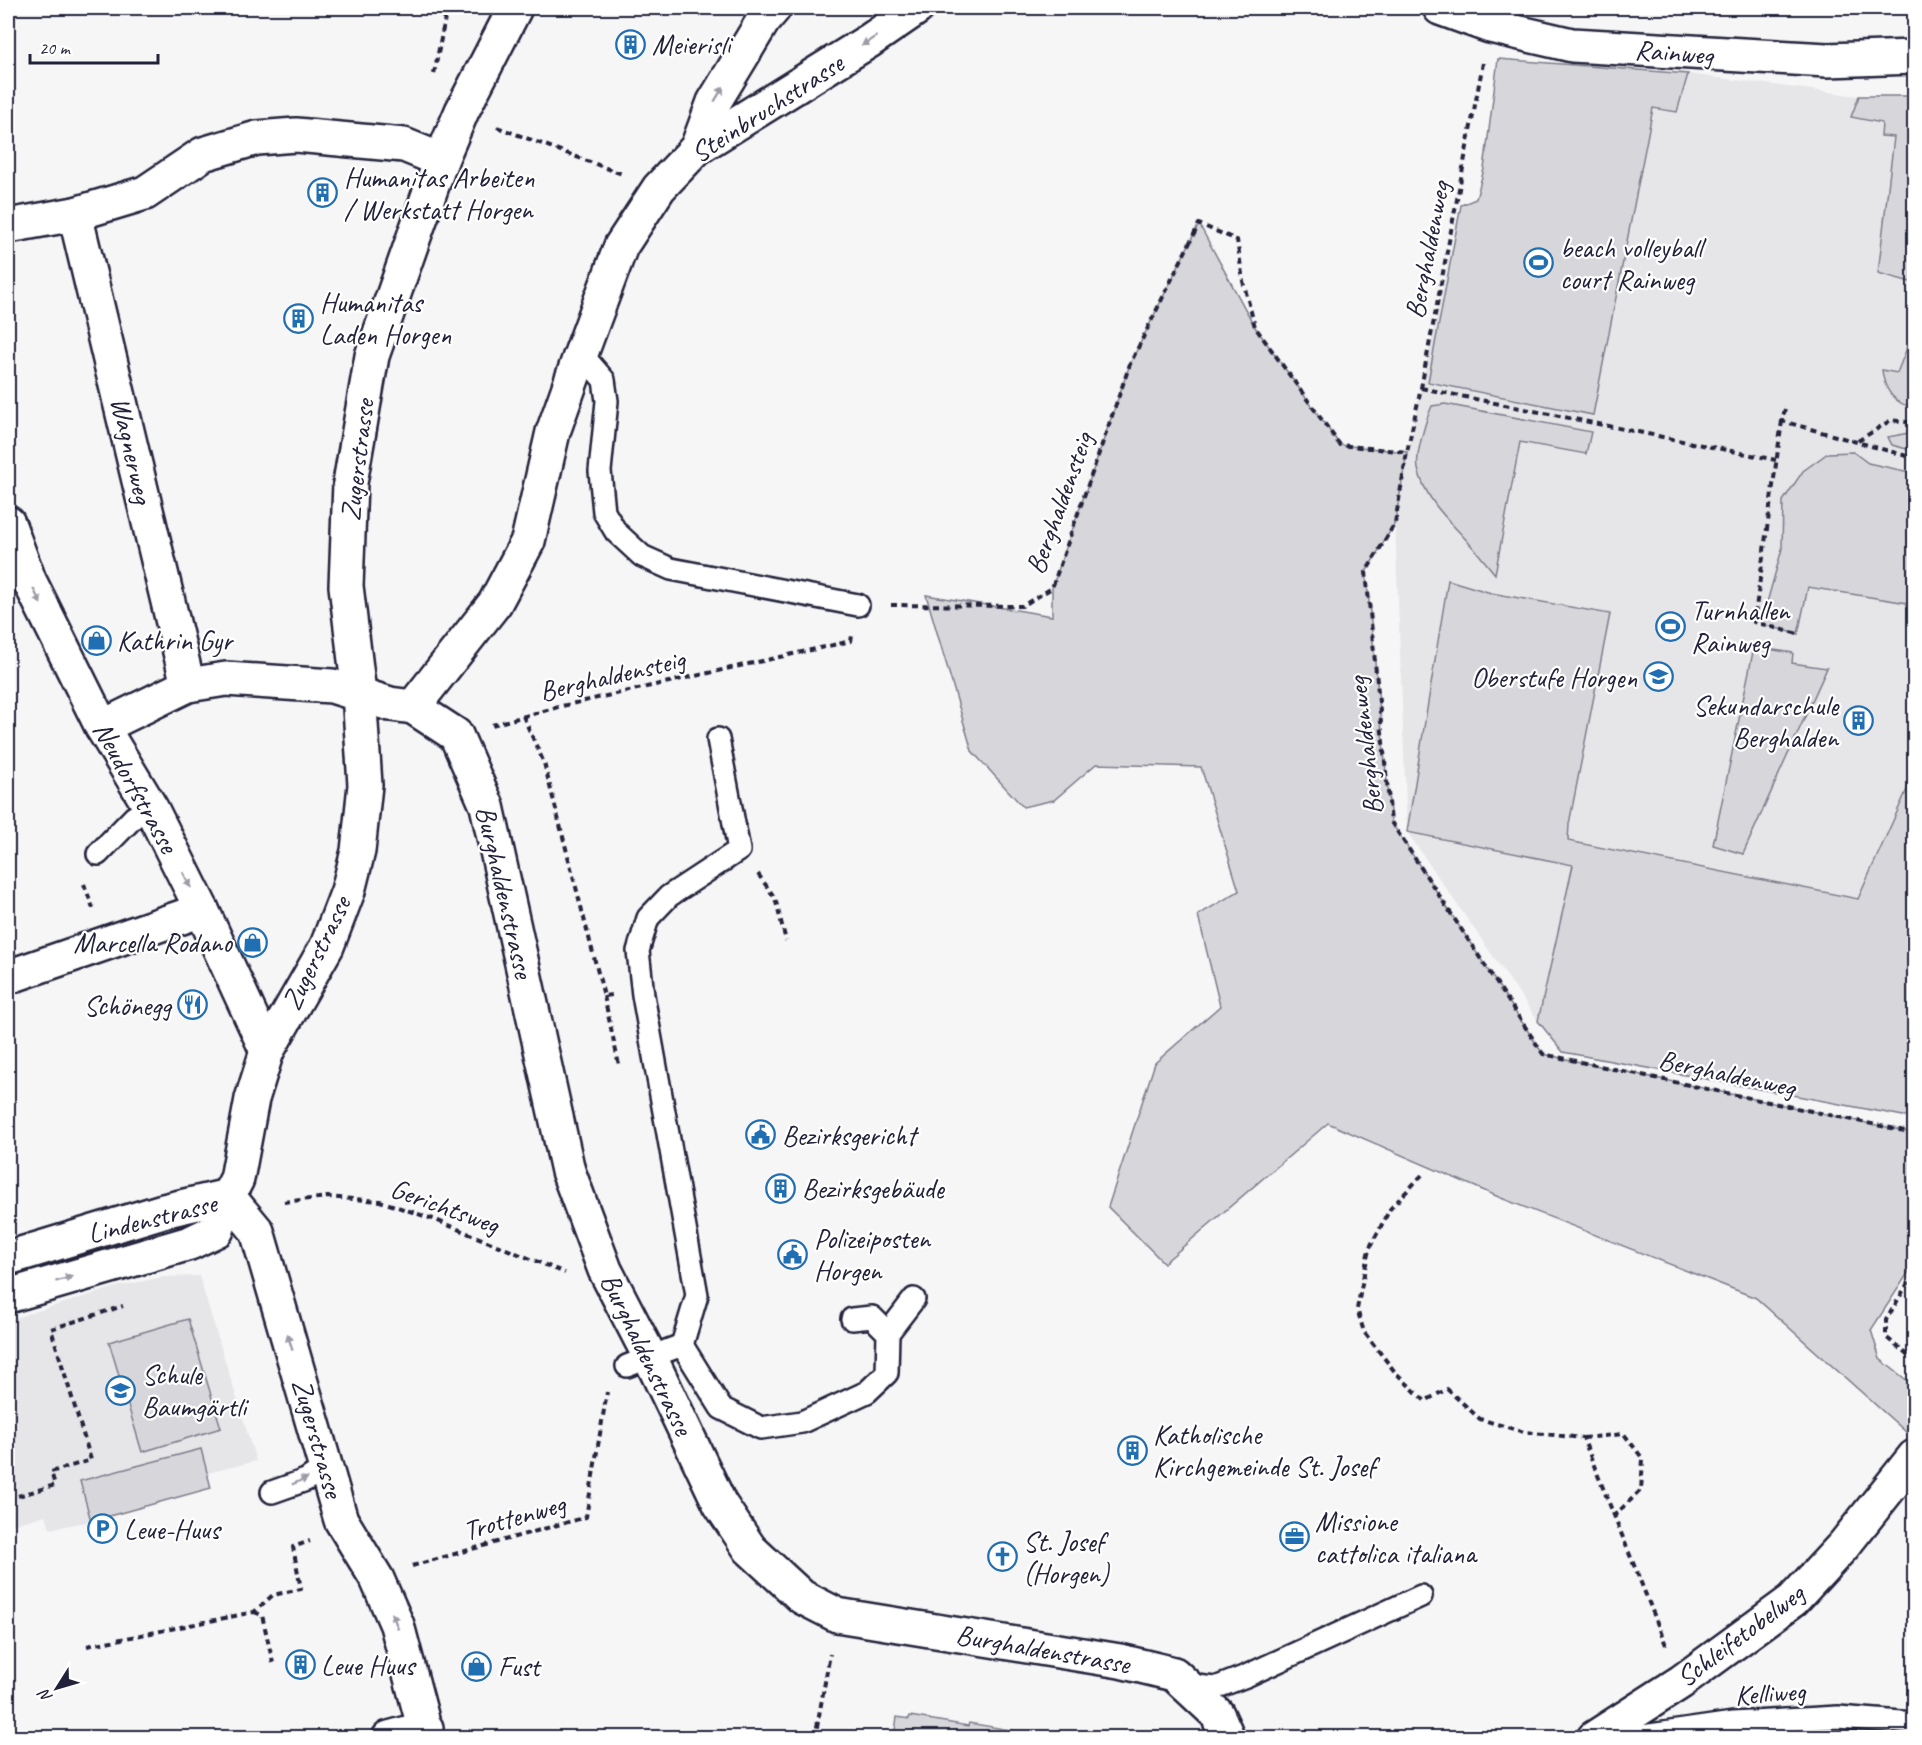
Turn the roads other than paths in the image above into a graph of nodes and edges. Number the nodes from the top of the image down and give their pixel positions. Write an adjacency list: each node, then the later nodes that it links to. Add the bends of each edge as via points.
1 (515, 8): 7 (street, Zugerstrasse)
2 (774, 8): 6 (street, one-way to 2, via 714,102)
3 (917, 8): 6 (street, Steinbruchstrasse, one-way to 6)
4 (1440, 8): 5 (street, Rainweg, via 1490,26 1572,45 1827,60)
5 (1914, 57)
6 (697, 148): 10 (street, Steinbruchstrasse, via 659,188 621,246)
7 (441, 160): 8 (street, via 405,145 296,135 257,138 203,154 145,193); 14 (street, Zugerstrasse, via 372,356 350,483 346,586)
8 (75, 214): 9 (street); 13 (street, Wagnerweg)
9 (8, 226)
10 (579, 358): 12 (lane, via 604,381 607,401 600,471 604,512 616,532 642,556 672,569); 15 (street, Steinbruchstrasse, via 553,432 528,541 495,603)
11 (8, 523): 16 (street, Neudorfstrasse, one-way to 16, via 29,580)
12 (858, 605)
13 (188, 685): 14 (street, Burghaldenstrasse, via 226,680 332,686); 16 (street, Burghaldenstrasse)
14 (359, 693): 15 (street, Burghaldenstrasse); 22 (street, Zugerstrasse, via 365,785 358,851 348,891 327,946)
15 (413, 707): 30 (street, Burghaldenstrasse, via 456,735 487,806 568,1171)
16 (102, 727): 18 (street, Neudorfstrasse)
17 (718, 739): 29 (lane, via 739,850 669,896 648,918 638,951 697,1295)
18 (151, 808): 19 (lane, via 134,817); 20 (street, Neudorfstrasse, one-way to 20)
19 (98, 854)
20 (202, 910): 21 (street); 22 (street, Neudorfstrasse)
21 (8, 978)
22 (267, 1051): 23 (street, Zugerstrasse, via 252,1098 237,1179)
23 (228, 1196): 24 (street, Lindenstrasse, via 163,1211); 25 (street, Lindenstrasse, one-way to 23, via 206,1237 217,1230); 32 (street, Zugerstrasse, one-way to 23, via 257,1232)
24 (8, 1258)
25 (8, 1296)
26 (914, 1299): 28 (lane)
27 (852, 1319): 28 (lane, via 872,1317)
28 (888, 1333): 29 (lane, via 887,1373 867,1392 802,1422 761,1428 721,1408)
29 (682, 1345): 30 (lane)
30 (639, 1362): 35 (street, Burghaldenstrasse, via 750,1549 802,1597 837,1615 1120,1661 1174,1674)
31 (1914, 1457): 40 (street, Schleifetobelweg, via 1844,1545 1793,1600 1681,1682)
32 (326, 1466): 33 (lane, one-way to 32, via 306,1480); 37 (street, Zugerstrasse, one-way to 32, via 397,1625 377,1579 341,1520)
33 (272, 1491)
34 (1421, 1596): 35 (lane, via 1215,1688)
35 (1187, 1686): 39 (street, Burghaldenstrasse, via 1217,1714)
36 (1914, 1723): 41 (lane, Kelliweg, via 1838,1717 1733,1723)
37 (427, 1733): 38 (street)
38 (389, 1737)
39 (1228, 1737)
40 (1594, 1737)
41 (1629, 1737)

